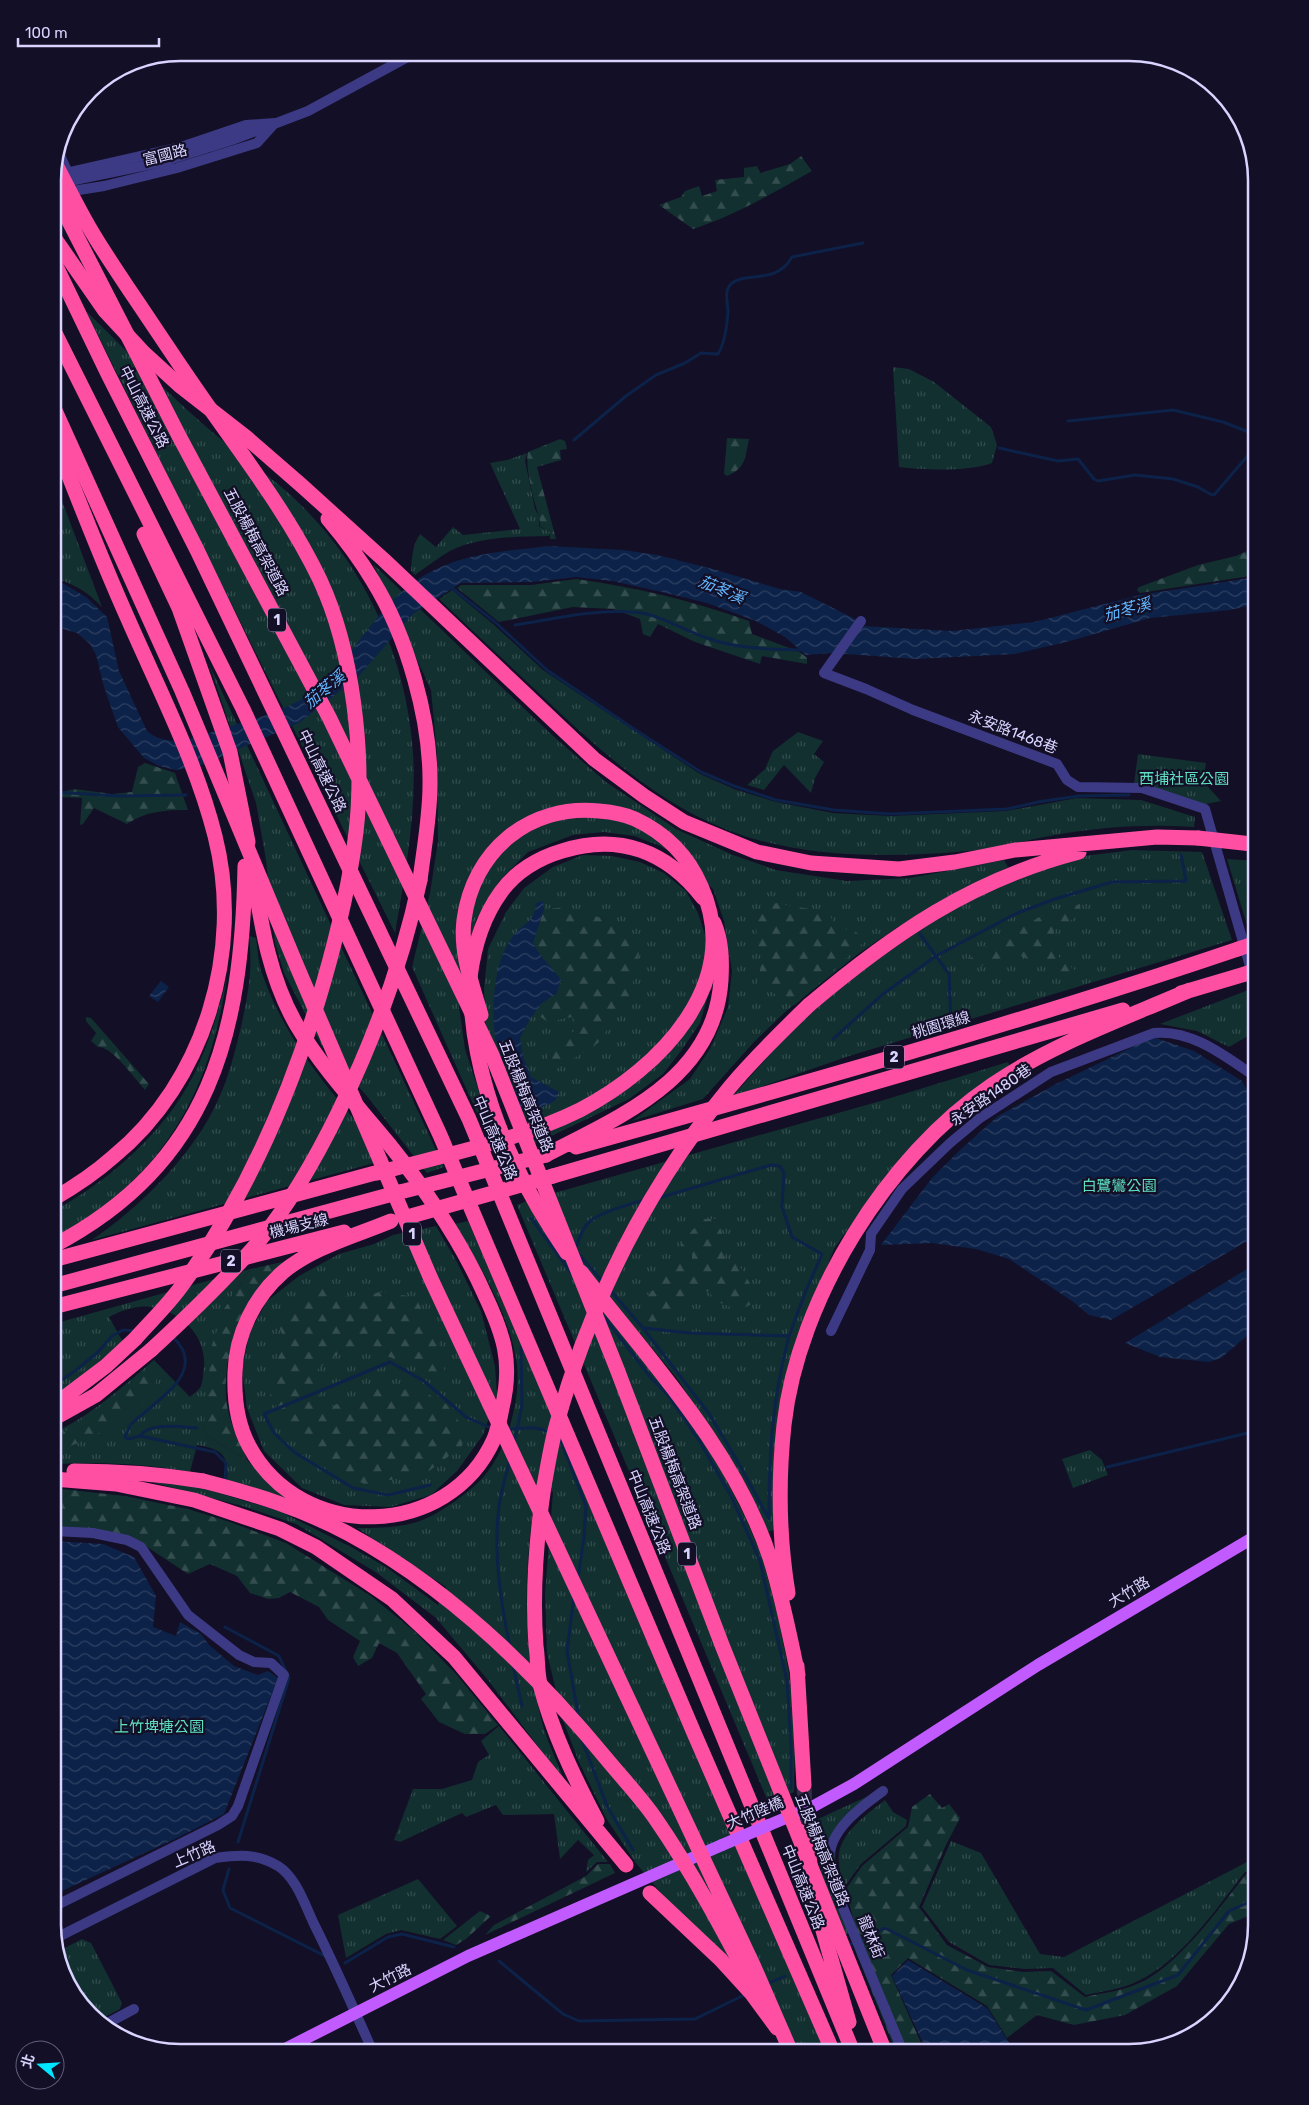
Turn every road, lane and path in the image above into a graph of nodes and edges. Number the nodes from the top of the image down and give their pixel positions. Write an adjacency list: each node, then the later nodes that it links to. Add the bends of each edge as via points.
1 (398, 62): 2 (street, 富國路, via 308,111)
2 (275, 123): 4 (street, 富國路, via 246,125 181,147); 7 (street, 富國路, bridge, via 162,162); 8 (street, 富國路, via 257,143 185,166)
3 (63, 161): 4 (street)
4 (69, 172): 5 (street, 富國路); 8 (street)
5 (62, 174)
6 (62, 176): 36 (highway, bridge, via 89,228 277,505 320,580 338,625 354,706 358,782 356,832 337,935 290,1086 265,1146 240,1194 181,1287 135,1339)
7 (62, 183)
8 (76, 191): 9 (street, 富國路)
9 (62, 193)
10 (62, 208): 26 (highway, 五股楊梅高架道路 / 1, bridge, via 329,717)
11 (62, 249): 17 (highway, via 105,311 144,353)
12 (62, 279): 62 (highway, 中山高速公路, via 197,550 469,1119)
13 (62, 347): 61 (highway, via 243,709 440,1135)
14 (62, 355): 19 (highway, via 179,608 230,752)
15 (62, 426): 59 (highway, 1, bridge, via 182,691 431,1279 754,1967)
16 (62, 457): 29 (highway, via 206,804 222,881 224,928 213,998 205,1026 184,1071 159,1109 115,1156)
17 (301, 485): 20 (highway, via 594,759 684,822 757,852 811,863 899,869 1015,850); 37 (highway, bridge, via 373,581 389,611 419,692 427,737 430,784 420,880 404,946 373,1036 331,1128 300,1183 261,1239 223,1281 151,1350 96,1395)
18 (861, 621): 23 (street, 永安路1468巷, via 824,673 1058,764 1067,780 1078,787 1142,788 1204,809)
19 (242, 807): 30 (highway, via 266,949 277,984 295,1022 318,1060 425,1191 474,1270 503,1340 508,1368 505,1396 496,1433 486,1455 462,1485 446,1496 405,1514 376,1518 320,1508 274,1479 248,1445 241,1428 234,1389 235,1360 252,1310 281,1274 309,1255); 31 (highway, via 245,857 237,981 227,1029 208,1088 162,1163 112,1210)
20 (1122, 841): 21 (highway, bridge, via 1157,837); 47 (highway, bridge, via 1012,873 965,895 886,943 809,1005 731,1086 660,1182 631,1233 606,1283 557,1424 536,1540 533,1607 540,1682 554,1729 572,1774)
21 (1248, 843)
22 (1248, 946): 28 (highway, 桃園環線 / 2, bridge, via 973,1034)
23 (1248, 960)
24 (1248, 973): 25 (highway, 2)
25 (1190, 990): 30 (highway, 機場支線 / 2, bridge); 42 (highway, via 1036,1058 965,1105 898,1172 864,1218 837,1265 808,1328 784,1424 780,1530)
26 (492, 1055): 32 (highway, bridge, via 463,942 464,921 474,884 494,850 511,835 545,816 586,810 634,818 676,846 708,900 712,920 710,966 695,1007 678,1032 644,1068 625,1082 579,1110 528,1132); 64 (highway, 五股楊梅高架道路 / 1, bridge)
27 (1248, 1072): 35 (street, 永安路1480巷, via 1190,1036 1167,1031 1051,1072 980,1118 902,1189 871,1234 870,1250)
28 (546, 1155): 33 (highway, 機場支線 / 2, bridge); 42 (highway, via 646,1101 680,1070 701,1045 713,1019 720,992 722,955 706,902 691,882 672,866 626,846 602,843 548,855 521,871 501,891 485,917 474,948 469,987 478,1062 488,1097 522,1180 544,1219 575,1265 681,1396 747,1506 769,1556 785,1610)
29 (61, 1194)
30 (391, 1221): 34 (highway, 機場支線 / 2)
31 (61, 1241)
32 (61, 1258)
33 (61, 1284)
34 (61, 1306)
35 (831, 1331)
36 (61, 1400)
37 (61, 1414)
38 (61, 1471): 58 (highway, bridge, via 165,1474 203,1481 283,1504 349,1534 442,1596 575,1720 654,1816 702,1890)
39 (61, 1480): 47 (highway, via 116,1484 194,1500 280,1529 316,1546 392,1599 454,1657)
40 (61, 1531): 50 (street, via 93,1533 127,1540 141,1547 188,1615 239,1655 254,1662 271,1663 284,1674 232,1816 218,1826)
41 (1248, 1541): 43 (main road, 大竹路)
42 (798, 1675): 44 (highway)
43 (1019, 1678): 52 (main road, 大竹陸橋, bridge, via 854,1784 812,1806)
44 (804, 1785)
45 (883, 1791): 65 (street, 龍林街, via 860,1808 836,1835 829,1859 834,1886)
46 (806, 1830): 63 (highway, via 814,1899)
47 (612, 1849): 48 (highway)
48 (626, 1865)
49 (650, 1893): 60 (highway, via 752,1994)
50 (61, 1903)
51 (62, 1935): 54 (street, 上竹路, via 215,1858 242,1854 261,1857 280,1867 294,1884)
52 (516, 1935): 54 (main road, 大竹路)
53 (134, 2009): 55 (street)
54 (356, 2012): 56 (main road, 大竹路); 57 (street, 上竹路)
55 (111, 2021)
56 (296, 2043)
57 (370, 2043)
58 (785, 2044)
59 (786, 2044)
60 (788, 2044)
61 (829, 2044)
62 (850, 2044)
63 (856, 2044)
64 (882, 2044)
65 (900, 2044)

